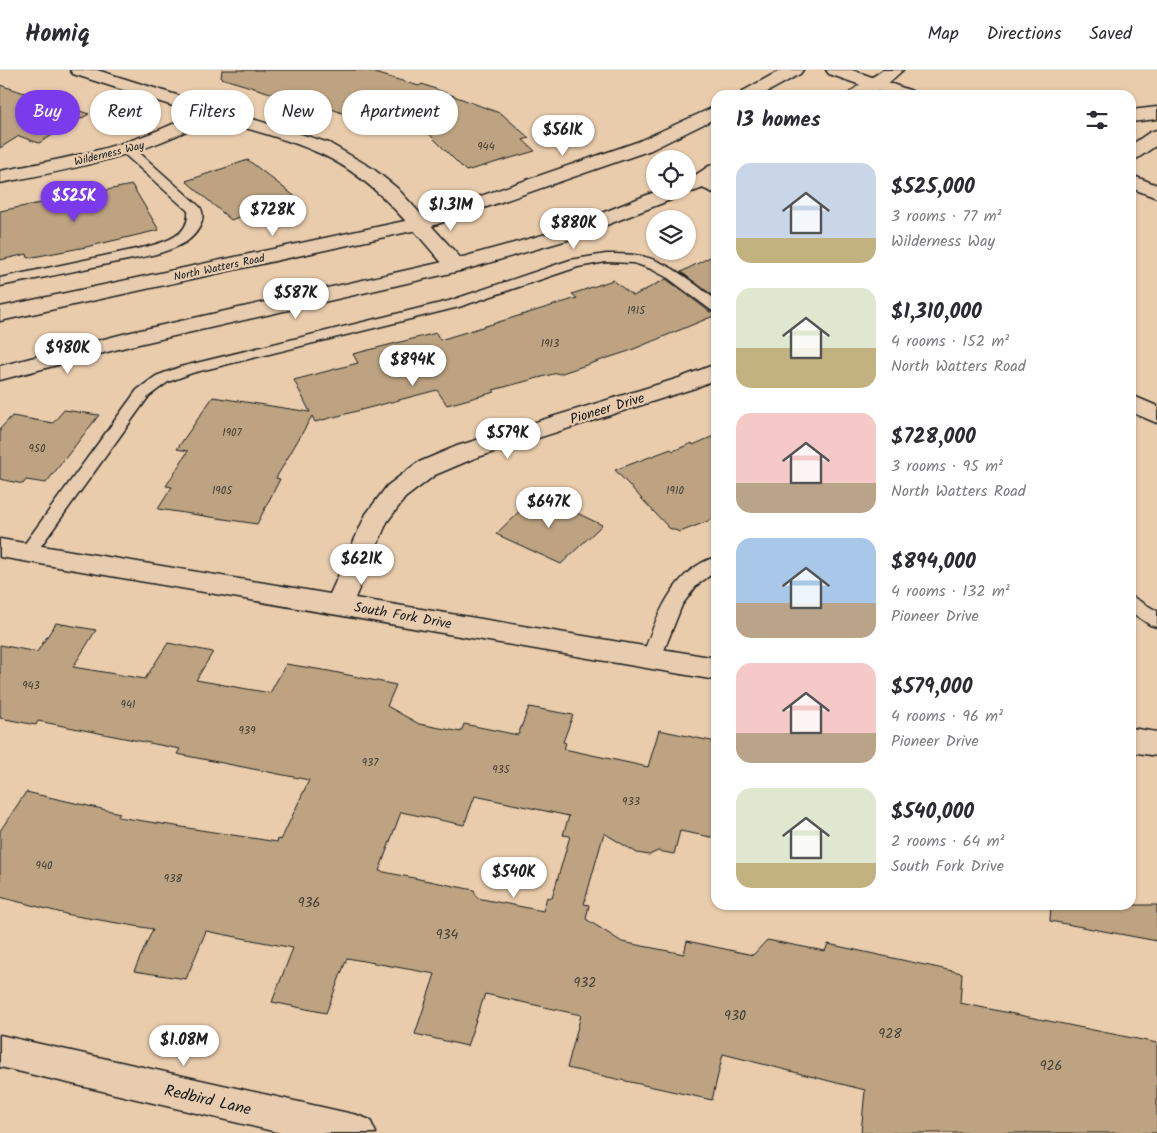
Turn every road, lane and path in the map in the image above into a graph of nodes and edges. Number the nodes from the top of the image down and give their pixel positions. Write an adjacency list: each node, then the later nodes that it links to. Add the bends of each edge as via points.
1 (79, 70): 9 (street)
2 (794, 70): 6 (street)
3 (835, 70): 5 (street)
4 (894, 70): 5 (street)
5 (877, 84): 7 (street); 8 (street)
6 (758, 90)
7 (866, 90)
8 (893, 90)
9 (171, 99)
10 (711, 113): 22 (street, North Watters Road, via 644,146)
11 (1157, 114): 12 (street)
12 (1136, 116)
13 (254, 125): 22 (street, via 322,147 365,172 390,192)
14 (171, 133): 16 (street, Wilderness Way)
15 (1157, 136): 17 (street)
16 (128, 150): 18 (street, Wilderness Way); 24 (lane, via 195,210 197,219 193,229 168,246)
17 (1136, 151)
18 (0, 177)
19 (1136, 184): 20 (street)
20 (1157, 192)
21 (653, 200): 23 (street, via 564,235)
22 (419, 224): 23 (street); 26 (street, North Watters Road)
23 (456, 265): 27 (street, via 127,340)
24 (0, 282)
25 (711, 303): 32 (lane, via 673,274 656,266 635,259 606,258 575,263 454,304 186,370 162,379 143,393)
26 (0, 314)
27 (0, 373)
28 (711, 373): 34 (street, Pioneer Drive, via 466,452 426,469 396,492 375,520)
29 (1136, 405): 30 (street)
30 (1157, 416)
31 (0, 548): 32 (street, South Fork Drive)
32 (26, 553): 34 (street, South Fork Drive)
33 (711, 566): 37 (lane, via 681,591 666,614)
34 (339, 604): 37 (street, South Fork Drive)
35 (1136, 605): 36 (lane)
36 (1157, 620)
37 (652, 658): 38 (street, South Fork Drive)
38 (711, 668)
39 (1136, 741): 40 (street)
40 (1157, 744)
41 (0, 1051): 42 (street, Redbird Lane)
42 (357, 1133)

